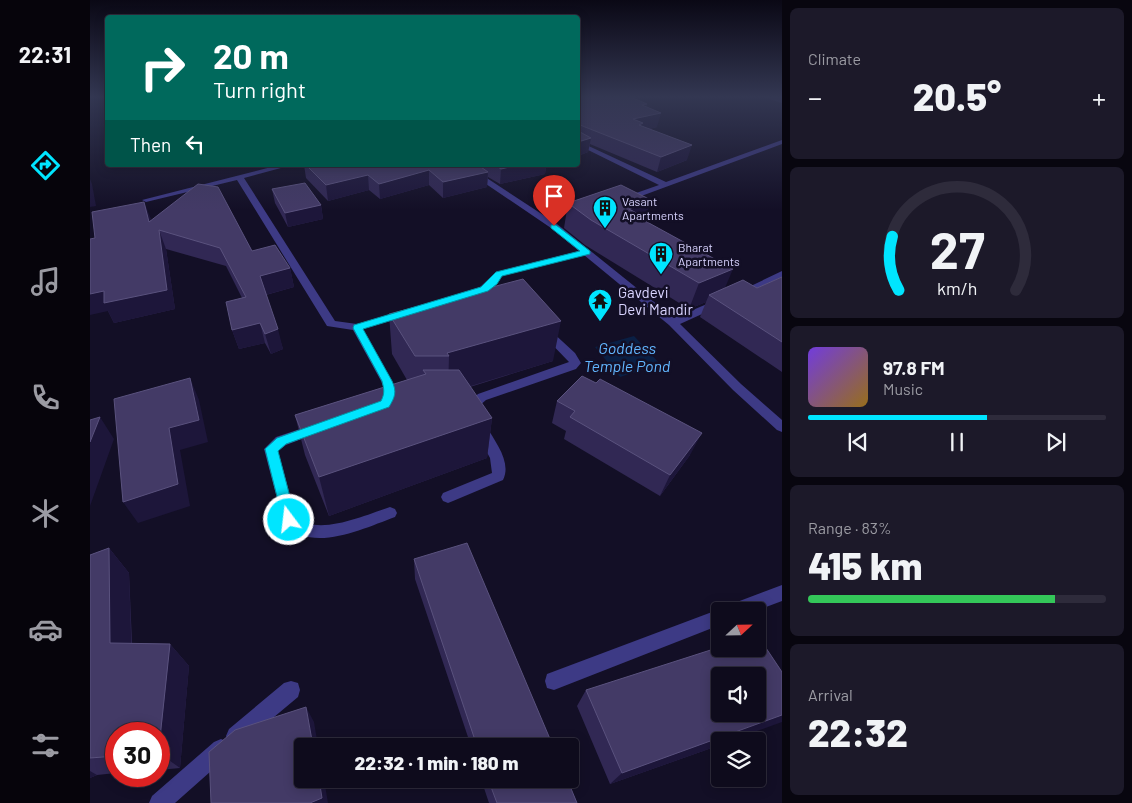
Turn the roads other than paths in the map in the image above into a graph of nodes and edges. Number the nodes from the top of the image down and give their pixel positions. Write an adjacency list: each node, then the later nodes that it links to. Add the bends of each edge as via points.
1 (782, 142): 6 (street)
2 (580, 145): 6 (street)
3 (280, 167): 5 (street)
4 (465, 167): 9 (street, via 558,225)
5 (239, 177): 7 (street); 15 (street, via 331,324)
6 (666, 185): 8 (street)
7 (146, 200)
8 (617, 203)
9 (587, 252): 11 (street, via 499,274 498,285); 14 (street)
10 (782, 274): 14 (street)
11 (457, 297)
12 (421, 308): 15 (street)
13 (536, 322): 19 (street, via 575,363 468,404 500,470 498,476 491,480)
14 (674, 323): 18 (street, via 737,388)
15 (358, 328): 16 (street, via 390,389)
16 (386, 405)
17 (325, 426): 20 (street, via 281,441 271,449 289,520 294,527 302,531 326,532)
18 (782, 427)
19 (448, 497)
20 (390, 513)
21 (782, 593): 22 (street)
22 (758, 602)
23 (711, 620): 24 (street)
24 (554, 681)
25 (290, 690): 26 (street)
26 (159, 803)

